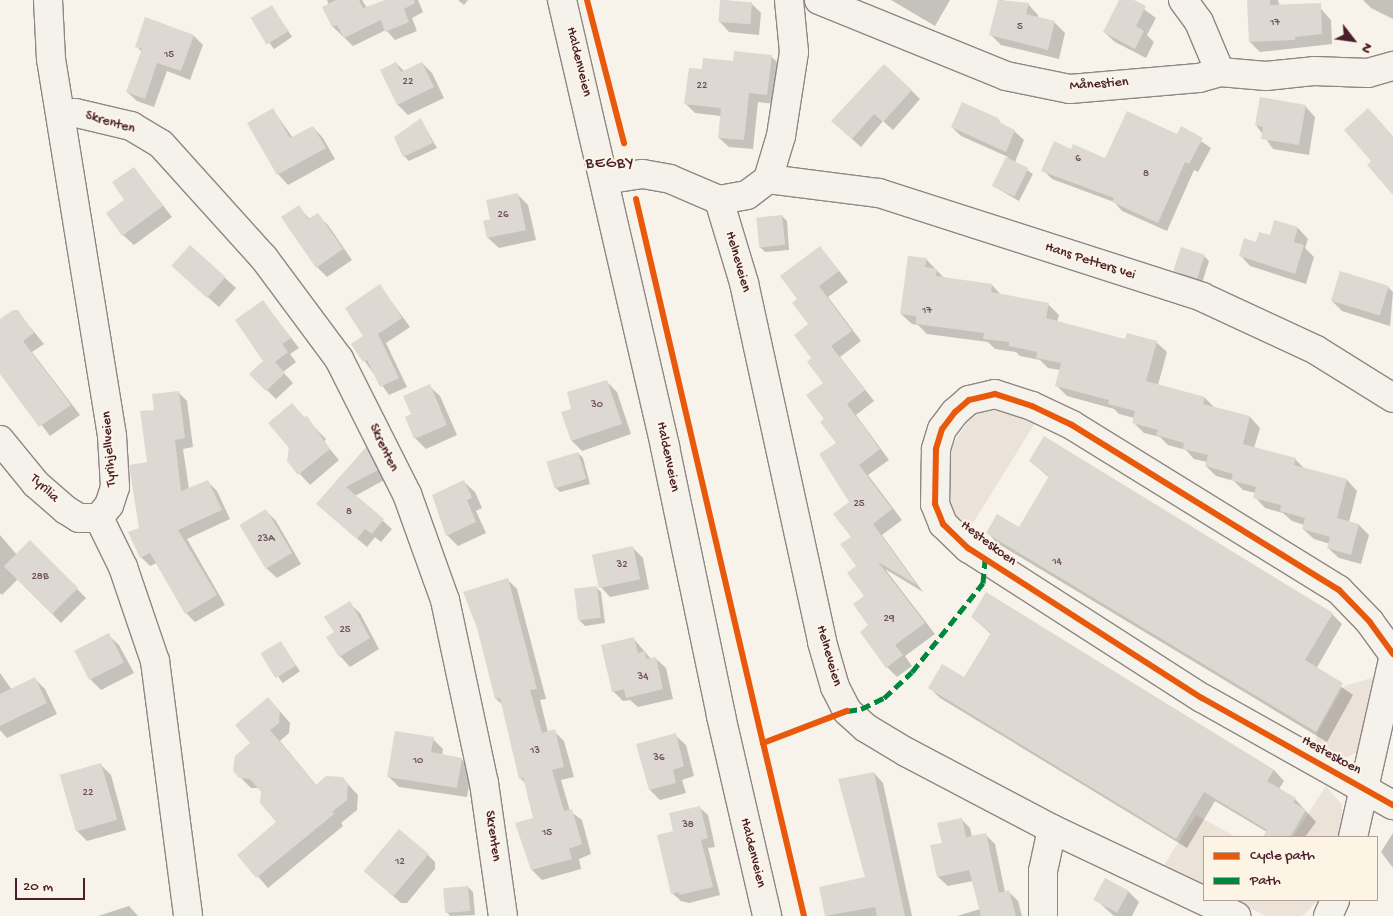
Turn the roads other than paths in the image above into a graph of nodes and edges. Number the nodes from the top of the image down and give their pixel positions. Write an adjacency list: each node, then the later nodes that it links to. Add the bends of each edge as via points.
1 (48, 0): 8 (street, Tyrihjellveien, via 51,59)
2 (562, 0): 10 (street, Haldenveien)
3 (789, 0): 9 (street, via 794,52 781,136)
4 (819, 0): 7 (street, Månestien, via 1006,76 1070,89 1199,78)
5 (1183, 0): 7 (street, via 1198,22)
6 (1393, 66): 7 (street, Månestien, via 1368,73 1314,71 1266,76)
7 (1220, 72)
8 (61, 115): 14 (street, Tyrihjellveien, via 112,436 115,487 110,505); 25 (street, Skrenten, via 76,113 131,126 161,144 264,258 339,359 407,494 445,600 484,783)
9 (768, 179): 11 (street, via 747,195); 12 (street, Hans Petters vei, via 879,193 1202,297 1316,350)
10 (604, 180): 11 (street, via 636,174 661,177); 26 (street, Haldenveien)
11 (719, 200): 19 (street, Helneveien, via 744,283 822,642 835,687 847,711 866,728 906,752)
12 (1393, 398)
13 (0, 440): 14 (street, Tyrilia, via 36,484 66,510 79,518)
14 (99, 518): 24 (street, via 123,567 155,661)
15 (1393, 654): 17 (street, Hesteskoen, via 1370,622 1339,590 1072,425 1032,406 995,394 969,400 942,429 936,448 935,504 943,524 968,548 1202,698)
16 (1393, 660): 17 (street, Hesteskoen)
17 (1364, 789): 18 (street, Hesteskoen); 20 (street, Hesteskoen)
18 (1393, 805)
19 (1052, 828): 21 (street, Helneveien); 27 (street, via 1043,872)
20 (1353, 836)
21 (1203, 900)
22 (1205, 901): 28 (street, Helneveien)
23 (1335, 901): 29 (street)
24 (188, 916)
25 (503, 916)
26 (767, 916)
27 (1043, 916)
28 (1236, 916)
29 (1328, 916)

